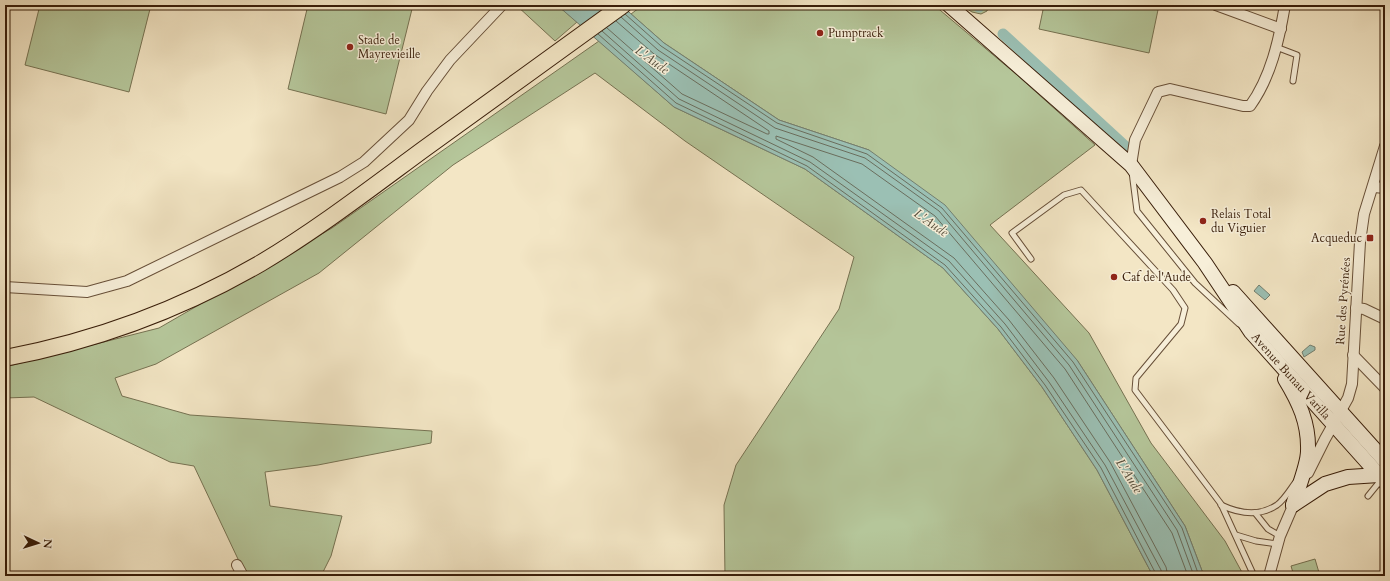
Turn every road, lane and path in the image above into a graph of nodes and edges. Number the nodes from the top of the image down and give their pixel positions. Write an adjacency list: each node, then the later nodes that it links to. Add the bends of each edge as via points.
1 (502, 5): 15 (street, via 450,60 409,120 364,162 340,177 127,281 87,292)
2 (623, 5): 21 (main road, via 278,252 190,300 128,325 70,344)
3 (949, 5): 10 (main road, Avenue Bunau Varilla)
4 (1216, 5): 6 (street)
5 (1285, 5): 6 (street)
6 (1280, 29): 7 (street)
7 (1276, 47): 8 (lane, via 1297,55); 10 (street, via 1260,91 1250,106 1170,89 1158,92 1135,140)
8 (1293, 81)
9 (1385, 146): 11 (street, Rue des Pyrénées)
10 (1131, 165): 14 (main road, Avenue Bunau Varilla); 18 (lane, via 1137,211 1195,283 1237,322)
11 (1374, 187): 12 (street); 16 (street, Rue des Pyrénées, via 1363,225)
12 (1385, 188)
13 (1031, 259): 29 (lane, via 1012,233 1064,195 1081,190 1173,290 1185,308 1181,324 1136,378 1135,390)
14 (1206, 263): 18 (main road, Avenue Bunau Varilla); 23 (main road, Avenue Bunau Varilla)
15 (5, 287)
16 (1356, 308): 17 (street); 19 (street, Rue des Pyrénées)
17 (1385, 319)
18 (1252, 332): 20 (main road, Avenue Bunau Varilla)
19 (1353, 355): 22 (street); 23 (street, Rue des Pyrénées, via 1352,384)
20 (1272, 357): 24 (main road, Avenue Bunau Varilla); 26 (main road, via 1300,405 1304,417 1308,453)
21 (5, 358)
22 (1385, 388)
23 (1341, 412): 24 (street, Rue des Pyrénées); 25 (main road, Avenue Bunau Varilla)
24 (1333, 424): 27 (main road, Avenue Bunau Varilla); 30 (street, Rue des Pyrénées)
25 (1385, 461)
26 (1302, 475): 30 (main road); 31 (lane, via 1278,505)
27 (1382, 479): 28 (lane); 30 (main road, via 1348,477 1324,484)
28 (1368, 496)
29 (1220, 504): 31 (lane, via 1233,510); 32 (lane)
30 (1293, 505): 33 (street, Rue des Pyrénées)
31 (1256, 514): 33 (lane)
32 (1236, 535): 33 (lane, via 1256,541); 36 (lane)
33 (1279, 540): 37 (street, Rue des Pyrénées)
34 (237, 565): 35 (street)
35 (242, 576)
36 (1254, 576)
37 (1269, 576)

